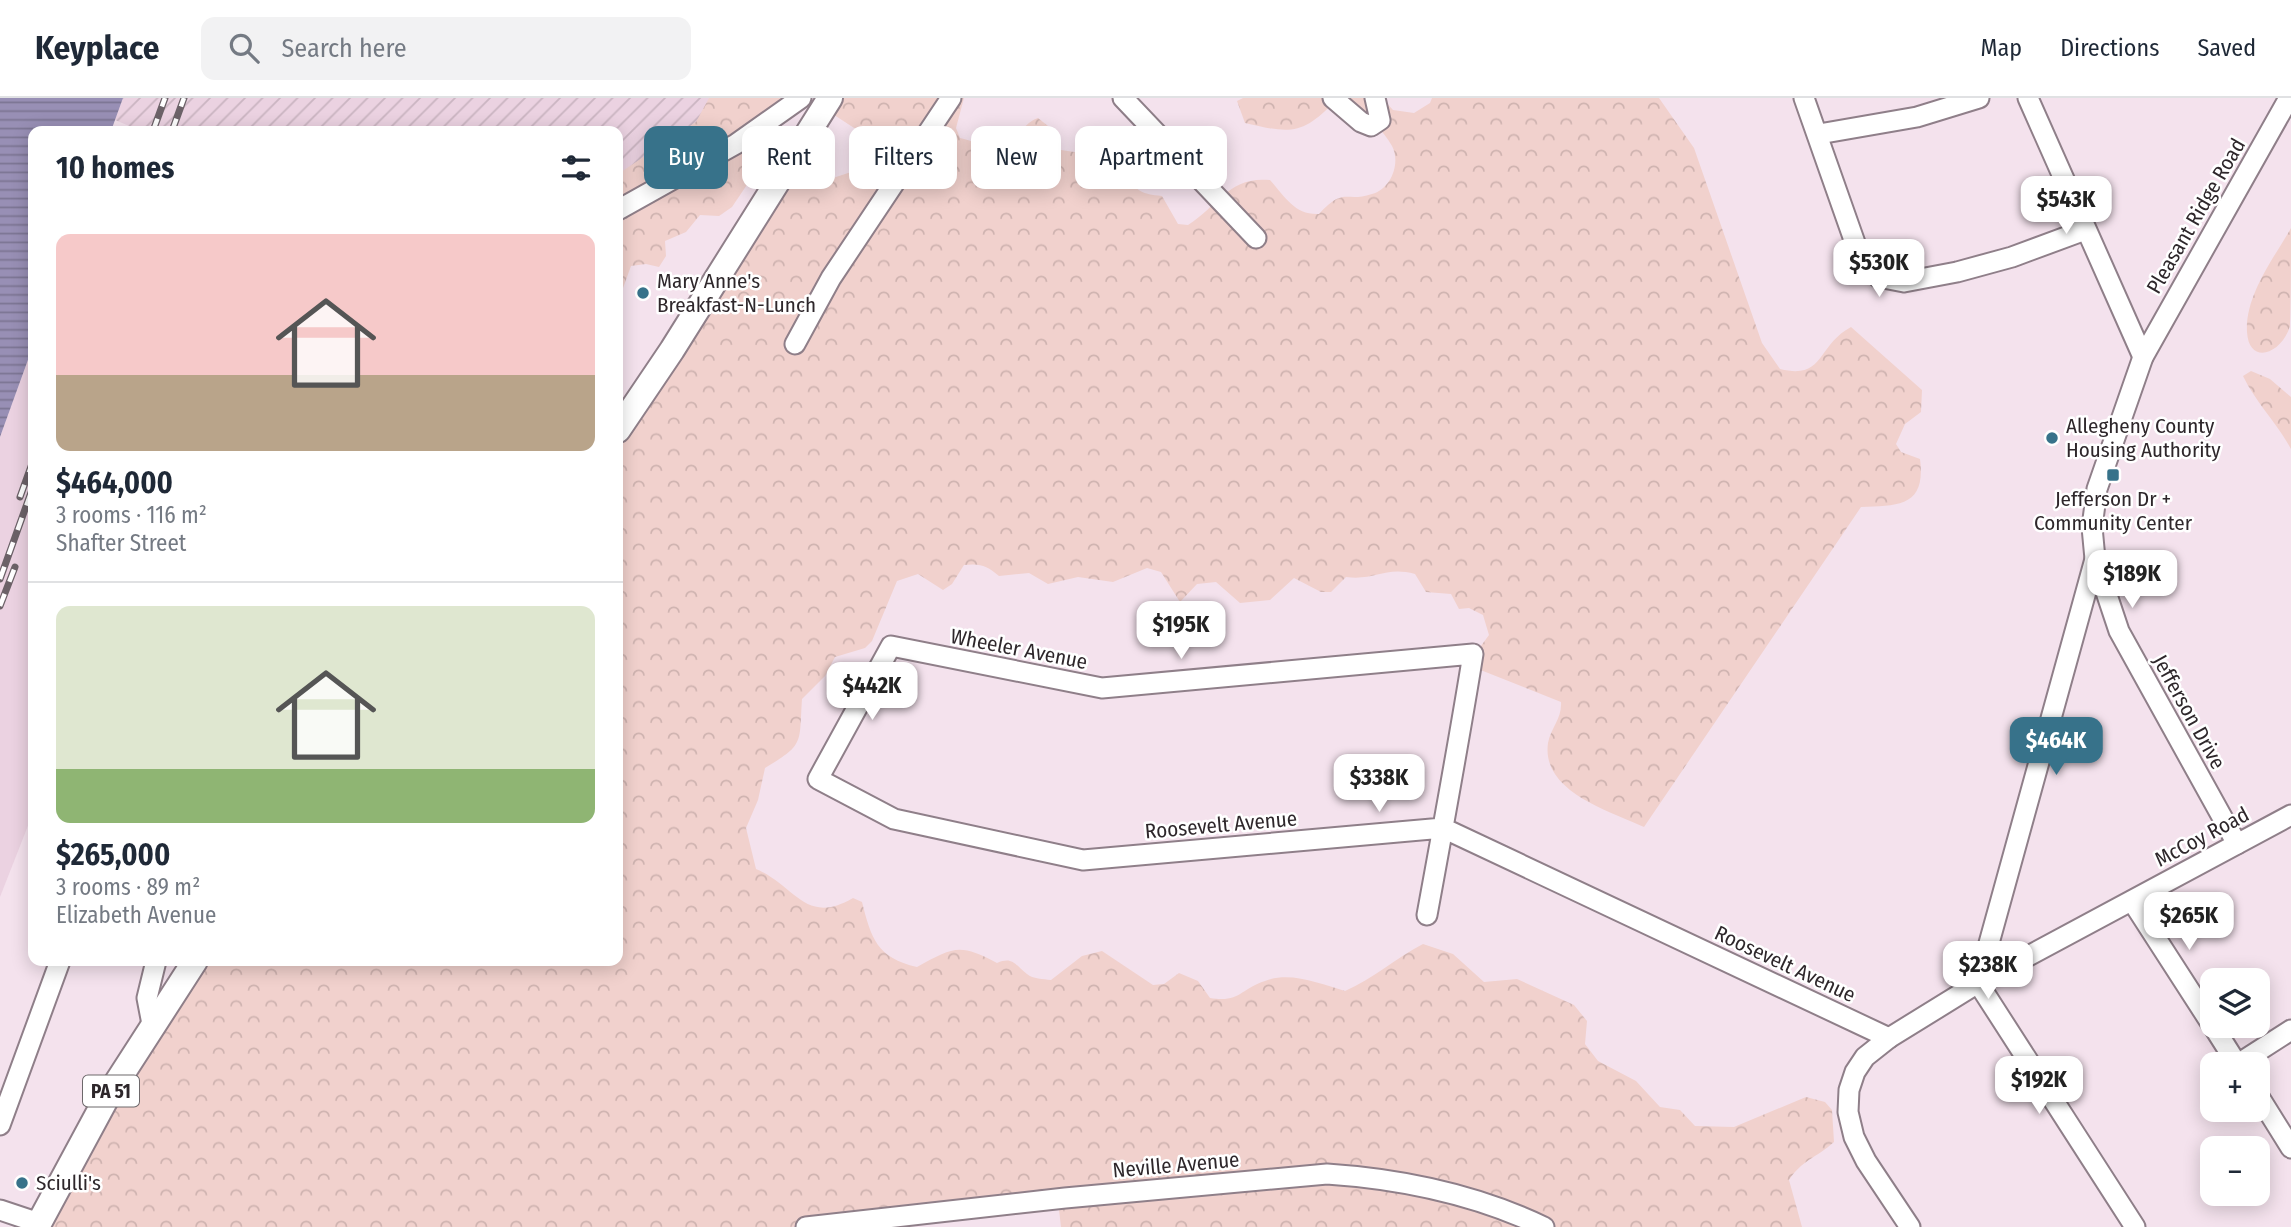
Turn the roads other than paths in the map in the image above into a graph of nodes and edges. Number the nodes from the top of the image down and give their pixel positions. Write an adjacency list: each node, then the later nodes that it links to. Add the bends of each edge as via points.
1 (801, 98): 12 (street, via 736,144)
2 (830, 98): 17 (main road)
3 (951, 98): 15 (street, via 831,278)
4 (1123, 98): 14 (street)
5 (1333, 98): 6 (street, via 1367,126 1380,120)
6 (1375, 98)
7 (1804, 98): 11 (street)
8 (1979, 98): 11 (street, via 1917,117)
9 (2028, 98): 13 (street)
10 (2289, 98): 16 (street, Pleasant Ridge Road)
11 (1819, 134): 13 (street, via 1860,257 1871,272 1886,280 1904,282 1957,272)
12 (623, 207)
13 (2085, 230): 16 (street)
14 (1256, 238)
15 (795, 344)
16 (2143, 357): 18 (street, Jefferson Drive, via 2097,489 2092,527)
17 (623, 423)
18 (2095, 559): 22 (street, Jefferson Drive, via 2119,631); 28 (street)
19 (818, 779): 21 (street, Roosevelt Avenue, via 894,820 1083,860); 21 (street, Wheeler Avenue, via 891,646 1102,688 1473,654)
20 (2291, 815): 22 (street, McCoy Road)
21 (1443, 828): 24 (street); 32 (street, Roosevelt Avenue)
22 (2237, 844): 23 (street, McCoy Road)
23 (2132, 901): 28 (street, McCoy Road); 29 (street)
24 (1427, 915)
25 (58, 966): 35 (street)
26 (155, 966): 30 (street, via 147,998)
27 (192, 966): 30 (main road, PA 51)
28 (1978, 983): 32 (street, McCoy Road); 42 (street)
29 (2200, 1006)
30 (152, 1024): 38 (main road, PA 51)
31 (2291, 1030): 33 (street)
32 (1889, 1038): 41 (street, McCoy Road, via 1865,1057 1855,1072 1848,1112 1866,1161)
33 (2257, 1052)
34 (2270, 1114): 36 (street)
35 (0, 1125)
36 (2291, 1148)
37 (0, 1210): 38 (street)
38 (38, 1225)
39 (806, 1227): 40 (street, Neville Avenue, via 1326,1174 1438,1189)
40 (1544, 1227)
41 (1910, 1227)
42 (2135, 1227)

